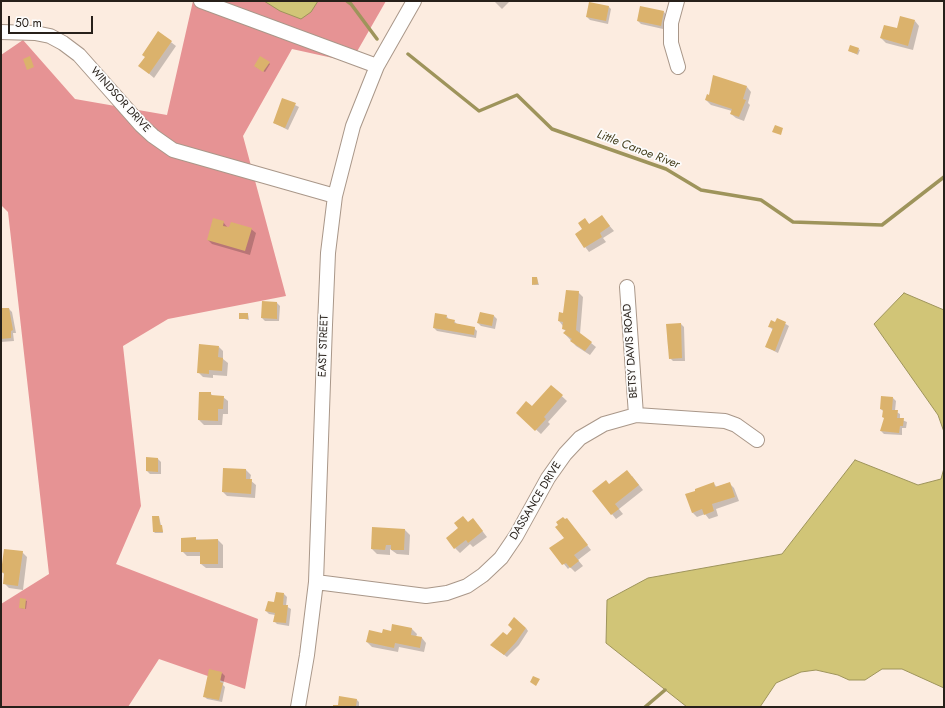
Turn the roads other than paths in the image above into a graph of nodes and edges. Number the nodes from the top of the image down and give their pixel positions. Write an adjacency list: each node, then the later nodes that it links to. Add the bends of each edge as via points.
1 (200, 1): 5 (street)
2 (414, 1): 5 (street, EAST STREET)
3 (677, 1): 6 (street, via 671,23 671,43)
4 (1, 32): 7 (street, WINDSOR DRIVE, via 35,33 50,36 63,43 79,55 149,133 173,150)
5 (377, 66): 7 (street, EAST STREET, via 352,126)
6 (678, 66)
7 (335, 196): 11 (street, EAST STREET, via 328,252)
8 (627, 287): 9 (street, BETSY DAVIS ROAD)
9 (636, 415): 10 (street, DASSANCE DRIVE, via 724,421 736,425); 11 (street, DASSANCE DRIVE, via 604,424 580,438 555,466 501,558 467,586 447,593 426,596)
10 (757, 440)
11 (316, 582): 12 (street, EAST STREET)
12 (298, 707)

